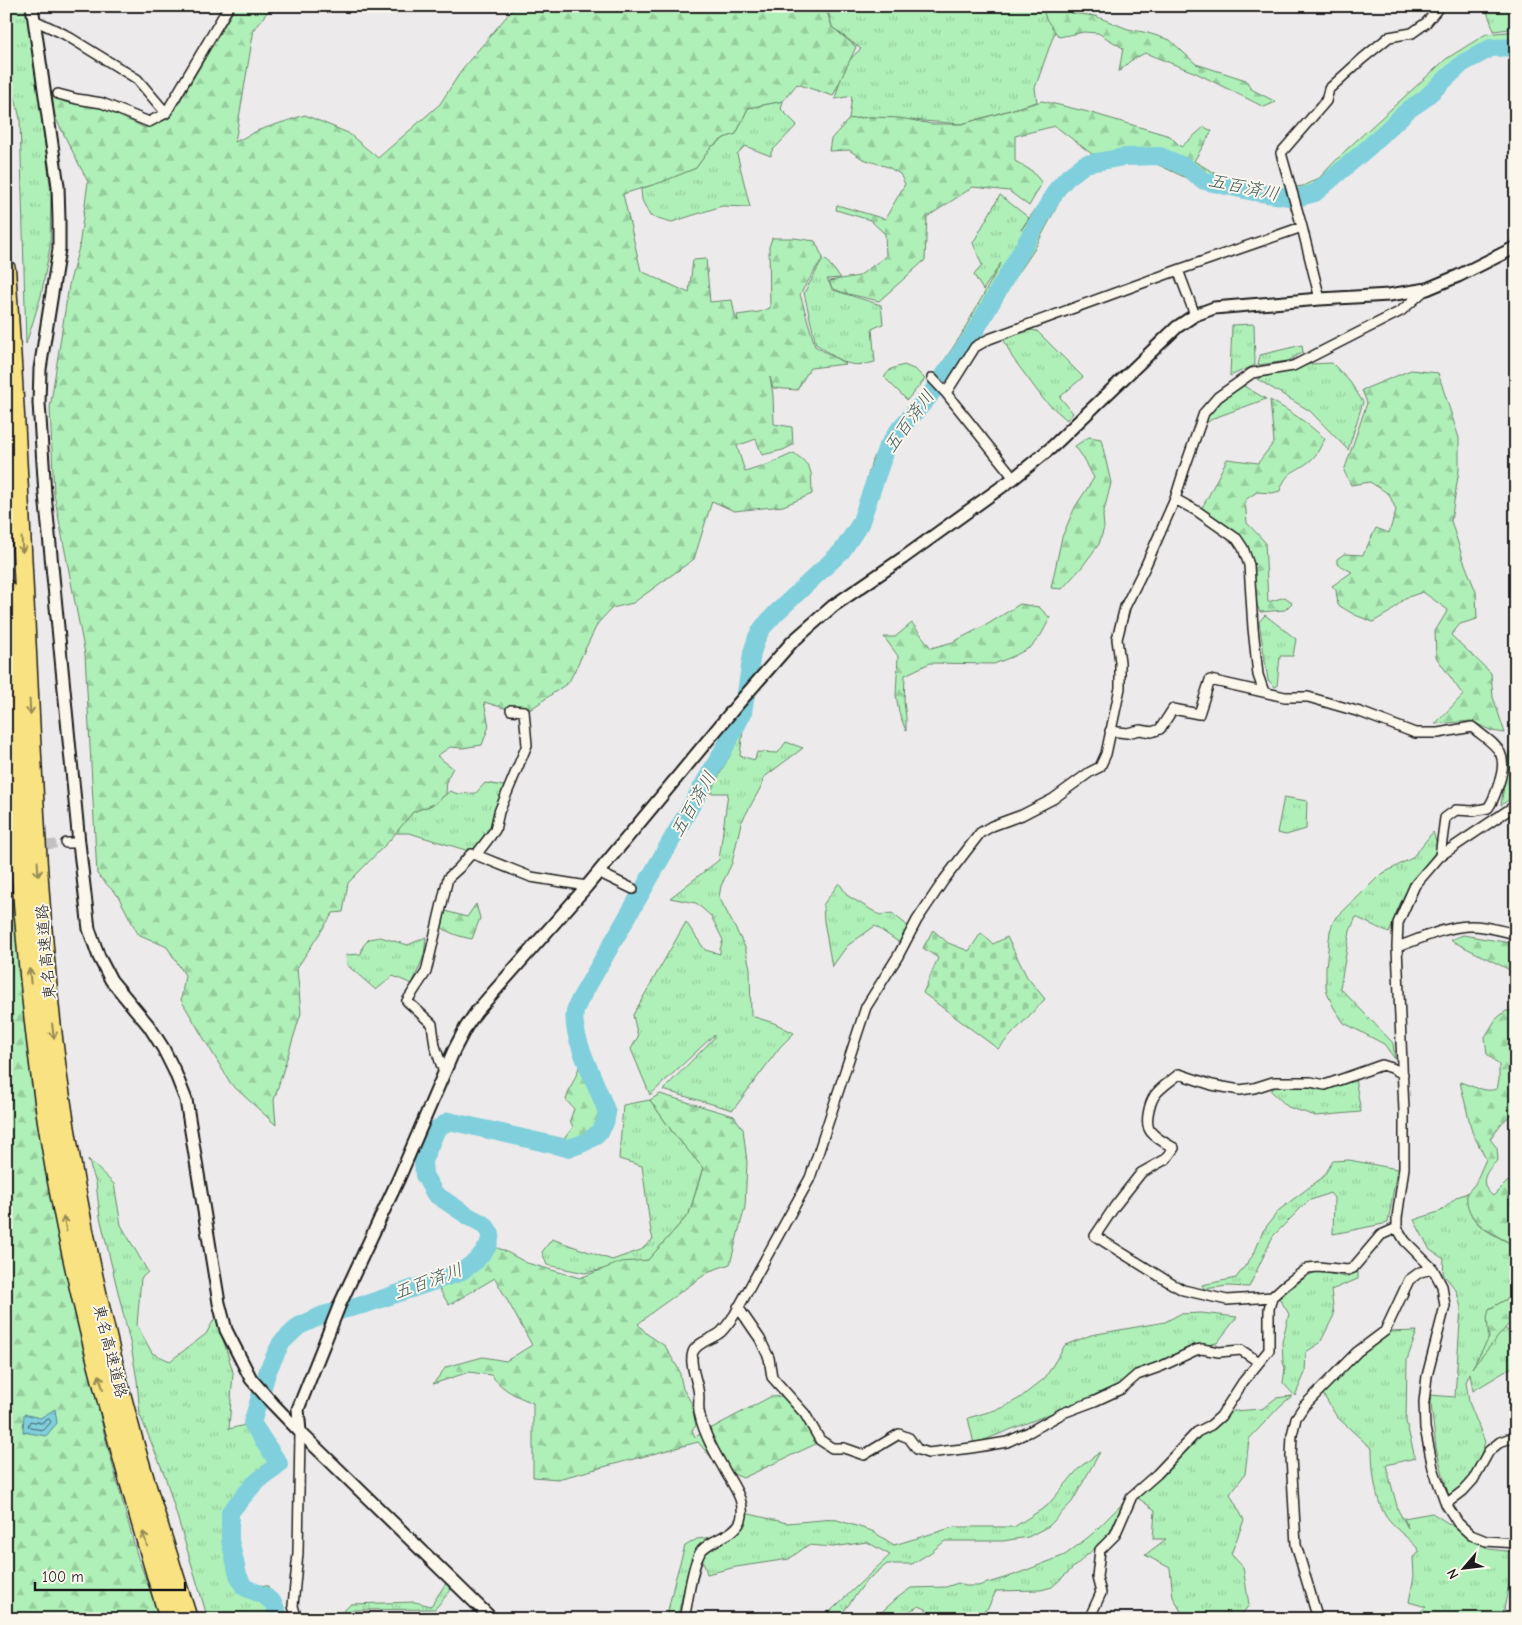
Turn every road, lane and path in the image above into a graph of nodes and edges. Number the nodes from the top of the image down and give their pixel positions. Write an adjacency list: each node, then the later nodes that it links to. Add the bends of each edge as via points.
1 (32, 6): 4 (street)
2 (229, 6): 6 (street)
3 (1440, 6): 7 (street, via 1426,23 1412,33 1389,37 1329,89 1326,101 1281,153)
4 (34, 20): 6 (street, via 64,34 136,79); 24 (street, via 58,186 59,221 59,249 40,369 39,403)
5 (58, 94): 6 (street, via 102,104 149,122)
6 (166, 114)
7 (1302, 227): 10 (street); 12 (street)
8 (1516, 247): 11 (street)
9 (6, 269): 44 (highway, 東名高速道路, one-way to 44, via 38,873 59,1079 87,1247 109,1346)
10 (1178, 270): 13 (street); 15 (street, via 989,339 975,347)
11 (1426, 289): 12 (street); 17 (street, via 1401,311 1293,366 1252,373 1218,397 1204,413)
12 (1320, 299): 13 (street, via 1214,308)
13 (1194, 315): 16 (street, via 1177,327 1051,448)
14 (932, 378): 15 (street)
15 (946, 393): 16 (street)
16 (1014, 478): 27 (street, via 833,606 792,642)
17 (1176, 499): 19 (street, via 1237,539 1243,548 1249,565 1258,674); 21 (street, via 1125,607 1117,639 1120,688)
18 (6, 589): 43 (highway, 東名高速道路, one-way to 18, via 95,1359 56,1178 32,997 20,874)
19 (1264, 692): 21 (street, via 1210,680 1199,714 1173,709 1160,729 1152,732); 26 (street, via 1285,697 1308,697 1416,733 1472,727 1498,748 1504,770 1493,802 1488,808 1456,810 1445,818)
20 (511, 710): 25 (street, via 524,711 527,745 494,830)
21 (1110, 731): 37 (street, via 1100,767 1054,799 980,832 917,920 866,1007 810,1178)
22 (1516, 805): 26 (street)
23 (66, 843): 24 (street)
24 (79, 843): 39 (street, via 89,929 99,957 111,980 164,1048 186,1100 226,1330 251,1379)
25 (476, 855): 28 (street, via 531,877); 32 (street, via 471,854 448,878 426,972 407,1001 432,1024)
26 (1440, 856): 31 (street, via 1411,892 1398,923)
27 (598, 872): 28 (street); 29 (street)
28 (587, 886): 32 (street, via 477,1011)
29 (634, 889)
30 (1516, 934): 31 (street, via 1470,926 1452,928)
31 (1396, 947): 33 (street)
32 (444, 1073): 39 (street, via 334,1318 298,1409)
33 (1402, 1074): 34 (street, via 1404,1168); 36 (street, via 1382,1065 1325,1085 1273,1082 1240,1090 1212,1086 1179,1074 1155,1096 1146,1124 1150,1132 1174,1148 1166,1159 1141,1173 1095,1236 1183,1290 1227,1300)
34 (1397, 1228): 35 (street, via 1405,1241); 36 (street, via 1381,1235 1353,1268 1308,1268)
35 (1433, 1269): 41 (street, via 1442,1286 1445,1306 1427,1376 1424,1402 1433,1468); 49 (street, via 1420,1272 1409,1280 1385,1331 1357,1352 1296,1418 1291,1457 1296,1545)
36 (1272, 1297): 38 (street, via 1269,1350)
37 (738, 1307): 38 (street, via 769,1358 772,1377 805,1414 820,1440 832,1448 864,1454 899,1434 928,1452 1007,1442 1063,1413 1121,1389 1137,1375 1196,1350 1241,1350); 47 (street, via 720,1332 694,1350 692,1362 703,1425 742,1505 741,1520 733,1530 703,1549 697,1559)
38 (1259, 1362): 48 (street, via 1221,1416 1197,1432 1132,1496 1115,1535 1100,1550 1096,1576 1101,1593)
39 (300, 1432): 45 (street, via 298,1554 293,1606); 46 (street)
40 (1515, 1439): 41 (street, via 1500,1442 1489,1451 1474,1480)
41 (1446, 1504): 42 (street, via 1458,1523 1471,1535 1486,1541)
42 (1516, 1543)
43 (170, 1619)
44 (188, 1619)
45 (297, 1619)
46 (492, 1619)
47 (684, 1619)
48 (1089, 1619)
49 (1318, 1619)

